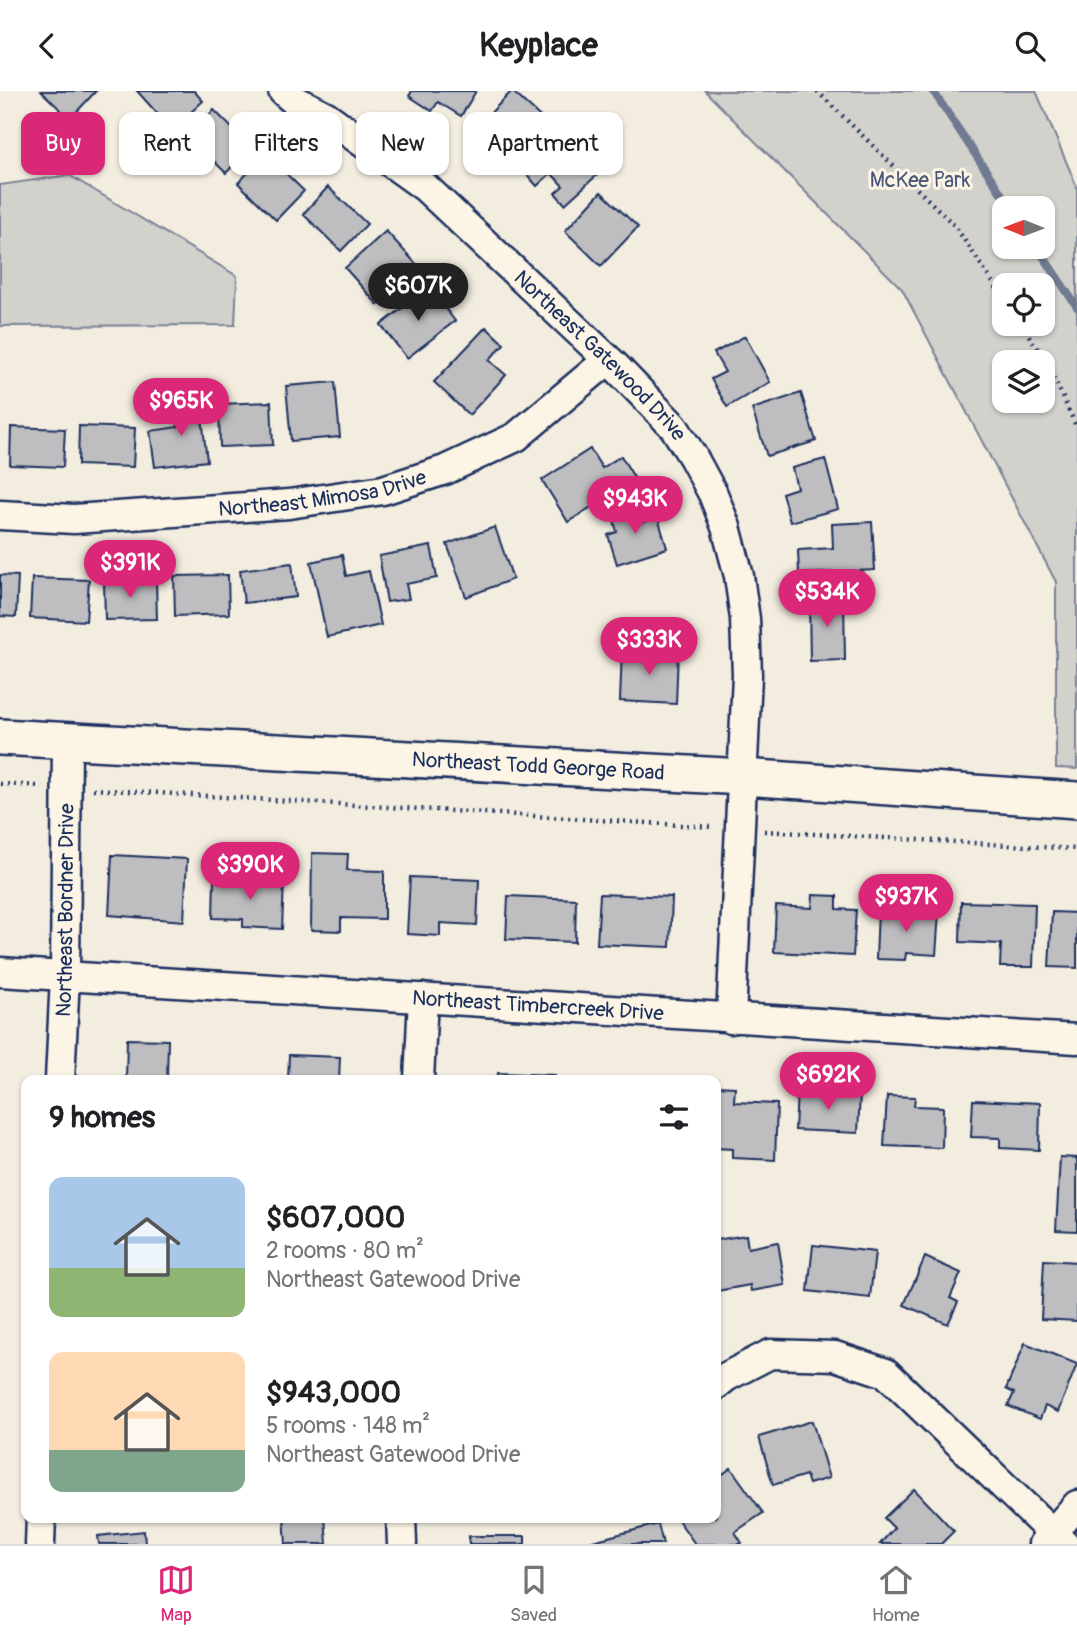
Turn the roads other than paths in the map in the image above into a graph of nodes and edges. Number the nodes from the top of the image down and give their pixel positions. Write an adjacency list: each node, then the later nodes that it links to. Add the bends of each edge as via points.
1 (283, 91): 2 (street, Northeast Gatewood Drive, via 425,187)
2 (608, 360): 3 (street, Northeast Mimosa Drive, via 516,436 446,470 383,489 289,504 87,518); 6 (street, Northeast Gatewood Drive, via 674,427 713,493 726,527 745,619)
3 (0, 515)
4 (0, 737): 5 (main road, Northeast Todd George Road)
5 (67, 742): 6 (main road, Northeast Todd George Road); 9 (street, Northeast Bordner Drive)
6 (744, 777): 7 (main road, Northeast Todd George Road); 11 (street, Northeast Gatewood Drive, via 756,835)
7 (1077, 800)
8 (0, 972): 9 (street, Northeast Timbercreek Drive)
9 (65, 976): 10 (street, Northeast Timbercreek Drive); 13 (street, Northeast Bordner Drive)
10 (423, 998): 11 (street, Northeast Timbercreek Drive); 14 (street)
11 (731, 1019): 12 (street, Northeast Timbercreek Drive)
12 (1077, 1039)
13 (60, 1075)
14 (419, 1075)
15 (721, 1381): 19 (street, via 770,1354 835,1356 886,1373)
16 (1077, 1505): 19 (street)
17 (41, 1523): 20 (street)
18 (401, 1523): 21 (street)
19 (1053, 1541)
20 (40, 1544)
21 (402, 1544)

